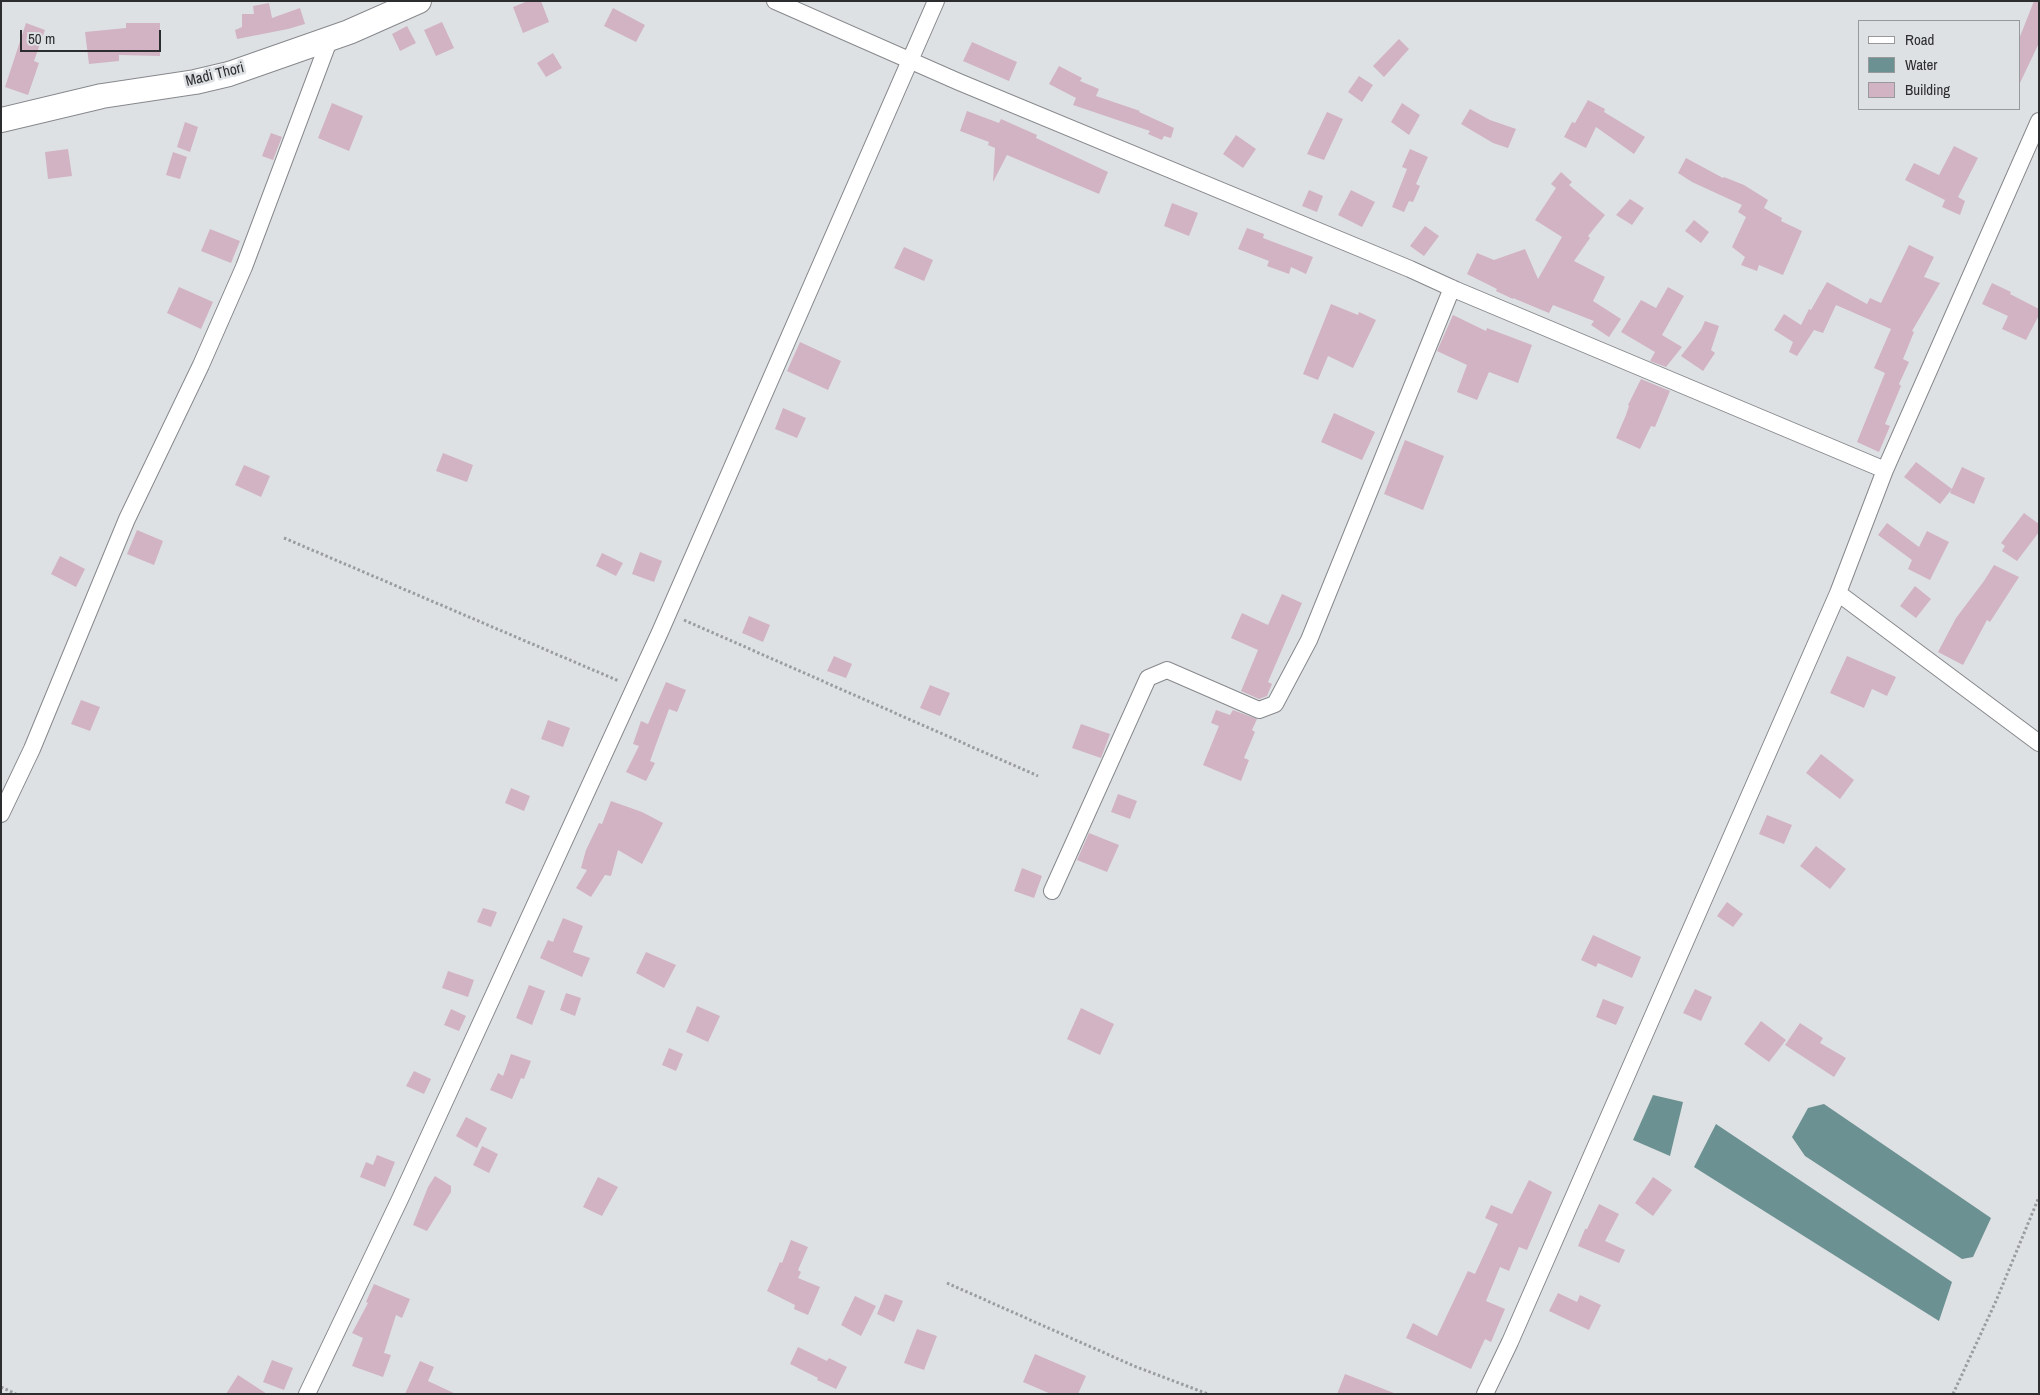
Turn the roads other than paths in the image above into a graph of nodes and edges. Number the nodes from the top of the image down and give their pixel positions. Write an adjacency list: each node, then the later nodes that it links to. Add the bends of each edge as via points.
1 (419, 1): 4 (main road, Madi Thori)
2 (775, 1): 5 (street)
3 (936, 1): 5 (street)
4 (330, 38): 6 (main road, Madi Thori, via 229,74 102,96); 12 (street, via 244,268 127,519 32,749)
5 (910, 61): 8 (street); 14 (street, via 635,688)
6 (1, 120)
7 (2039, 122): 9 (street)
8 (1452, 288): 9 (street); 13 (street, via 1309,640 1275,704 1259,710 1166,670 1148,678)
9 (1885, 470): 10 (street)
10 (1838, 593): 11 (street); 15 (street)
11 (2039, 744)
12 (1, 814)
13 (1052, 891)
14 (307, 1394)
15 (1486, 1394)

